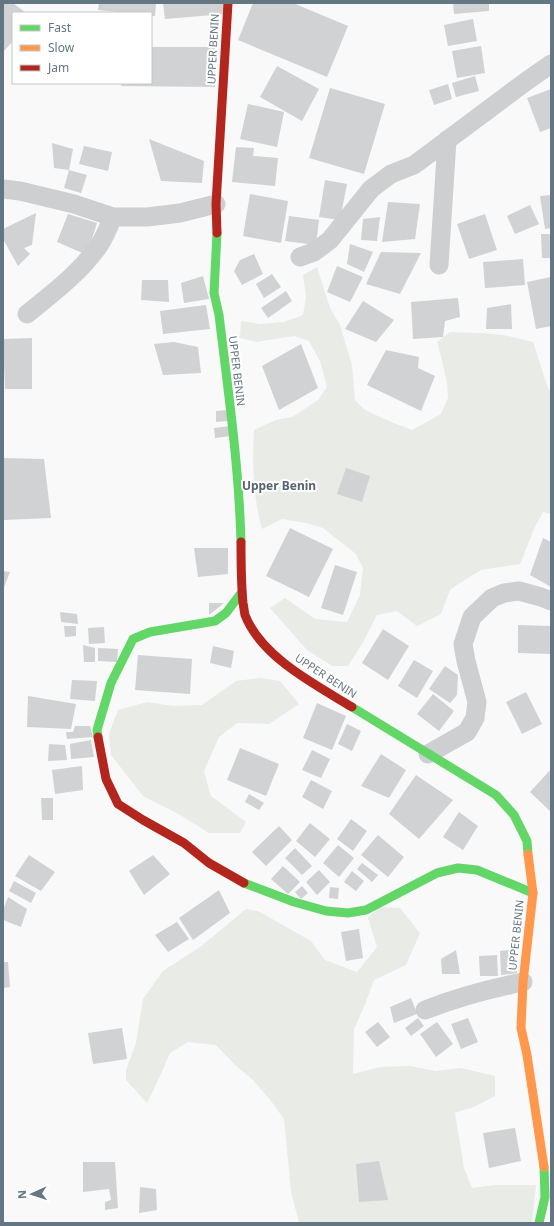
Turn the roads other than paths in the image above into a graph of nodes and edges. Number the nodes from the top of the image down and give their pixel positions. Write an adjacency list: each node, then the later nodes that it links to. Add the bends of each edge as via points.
1 (228, 3): 5 (street, UPPER BENIN)
2 (551, 64): 3 (street)
3 (447, 140): 7 (street, via 414,165 391,174 371,189 330,240 314,252); 8 (street)
4 (3, 189): 6 (street, via 74,204)
5 (216, 204): 6 (street, via 180,213 147,217); 10 (street, UPPER BENIN, via 214,293 219,315 235,450)
6 (113, 217): 9 (street, via 101,244 83,266)
7 (300, 257)
8 (439, 265)
9 (27, 314)
10 (242, 592): 12 (street, UPPER BENIN, via 245,614 253,630 288,667); 13 (street, via 226,613 214,621 150,632 133,639 111,683 97,730 106,779 118,804 184,843 209,863 248,884 326,912 348,913 366,910 437,873 458,868 477,870)
11 (551, 601): 12 (street, via 519,591 504,593 492,598 472,616 463,644 477,702 475,718 467,732)
12 (428, 754): 13 (street, UPPER BENIN, via 496,795 514,815 527,841)
13 (533, 893): 14 (street, UPPER BENIN)
14 (523, 982): 15 (street, via 455,998); 16 (street, UPPER BENIN, via 521,1028 545,1173 545,1197)
15 (425, 1010)
16 (540, 1223)

